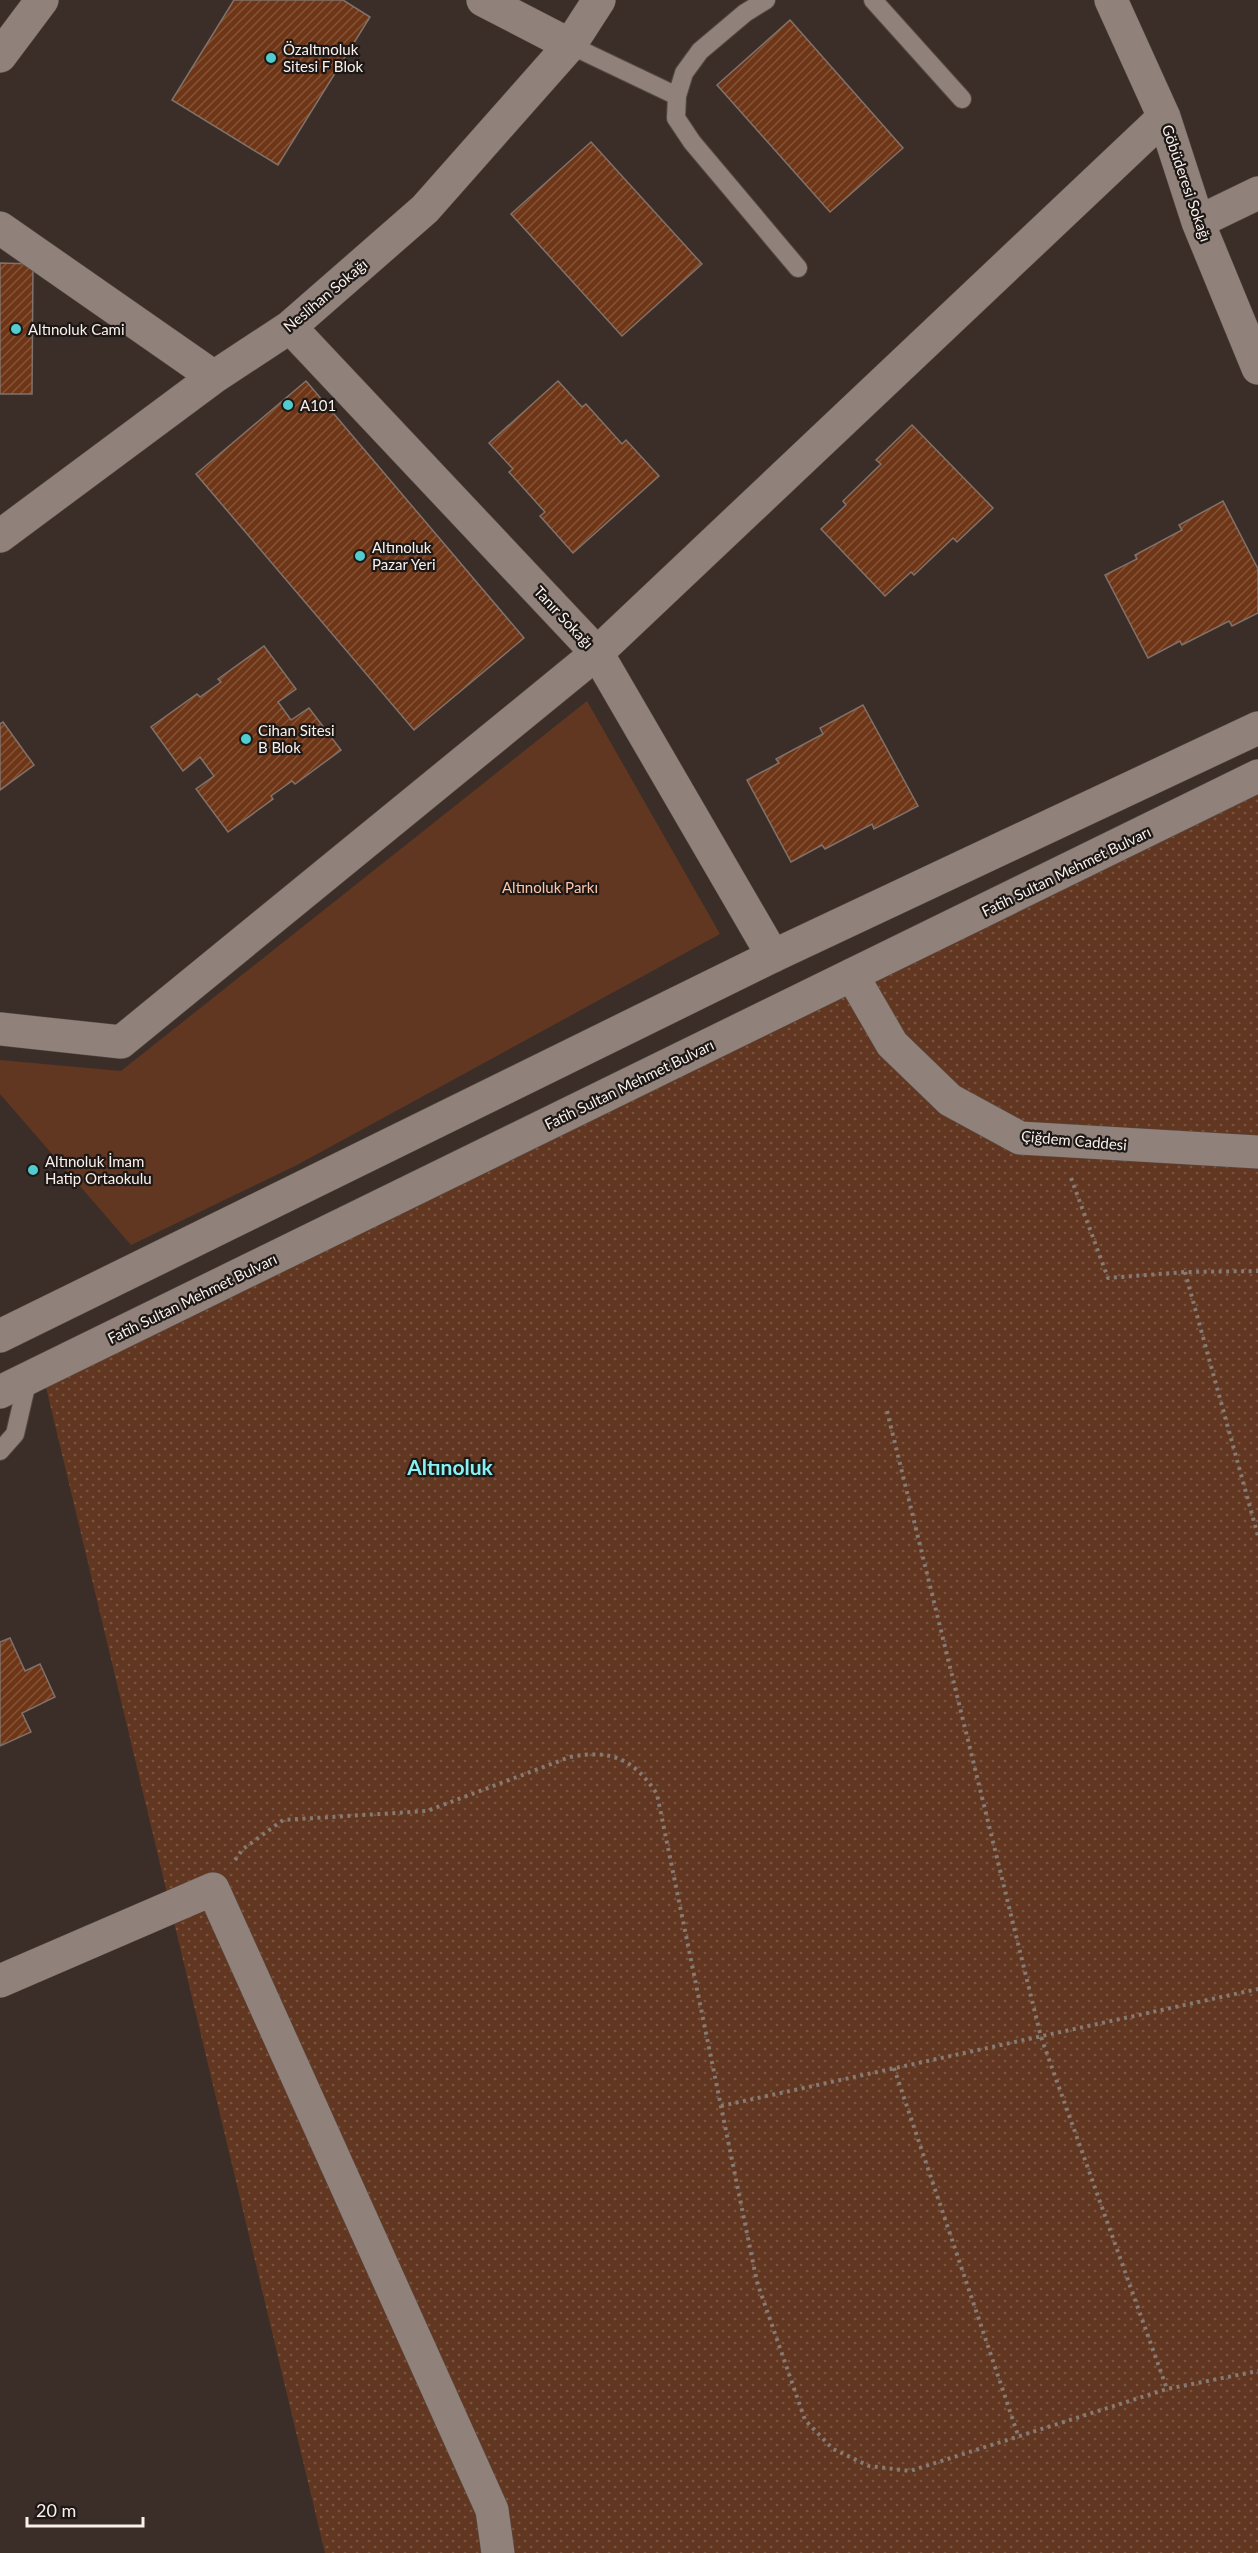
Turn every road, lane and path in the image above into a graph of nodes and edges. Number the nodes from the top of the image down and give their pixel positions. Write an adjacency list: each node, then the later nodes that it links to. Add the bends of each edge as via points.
1 (42, 0): 8 (street)
2 (483, 0): 7 (street)
3 (599, 0): 7 (street, Neslihan Sokağı)
4 (766, 0): 9 (lane, via 700,51 684,73)
5 (873, 0): 10 (lane)
6 (1111, 0): 11 (street, Göbüderesi Sokağı)
7 (570, 45): 9 (lane); 16 (street, Neslihan Sokağı, via 425,209)
8 (0, 56)
9 (677, 96): 15 (lane, via 676,118 692,142)
10 (962, 99)
11 (1164, 117): 13 (street, Göbüderesi Sokağı); 20 (street)
12 (1258, 193): 13 (street)
13 (1198, 222): 17 (street, Göbüderesi Sokağı)
14 (0, 228): 18 (street)
15 (798, 268)
16 (290, 327): 18 (street, Neslihan Sokağı); 20 (street, Tanır Sokağı)
17 (1258, 368)
18 (214, 377): 19 (street, Neslihan Sokağı)
19 (0, 536)
20 (597, 653): 23 (street, Tanır Sokağı); 25 (street, via 121,1042)
21 (1258, 728): 23 (street)
22 (1258, 776): 24 (street, Fatih Sultan Mehmet Bulvarı)
23 (772, 956): 30 (street)
24 (852, 975): 26 (street, Çiğdem Caddesi, via 892,1044 950,1100 1020,1138); 31 (street, Fatih Sultan Mehmet Bulvarı)
25 (0, 1029)
26 (1058, 1140): 27 (street, Çiğdem Caddesi); 29 (path, via 1108,1278)
27 (1258, 1152)
28 (1258, 1271): 29 (path)
29 (1185, 1272): 34 (path)
30 (0, 1336)
31 (14, 1385): 33 (lane, via 15,1434)
32 (887, 1411): 38 (path)
33 (0, 1451)
34 (1258, 1536)
35 (213, 1889): 36 (street); 40 (path, via 243,1850 283,1820 427,1811 570,1757 591,1753 611,1755 630,1763 657,1794); 44 (street, via 492,2510)
36 (0, 1981)
37 (1258, 1989): 38 (path)
38 (1041, 2037): 39 (path); 42 (path)
39 (894, 2068): 40 (path); 43 (path)
40 (721, 2106): 43 (path, via 757,2282 805,2420 833,2449 851,2458 869,2466 910,2471)
41 (1258, 2371): 42 (path)
42 (1167, 2389): 43 (path)
43 (1019, 2438)
44 (498, 2553)

